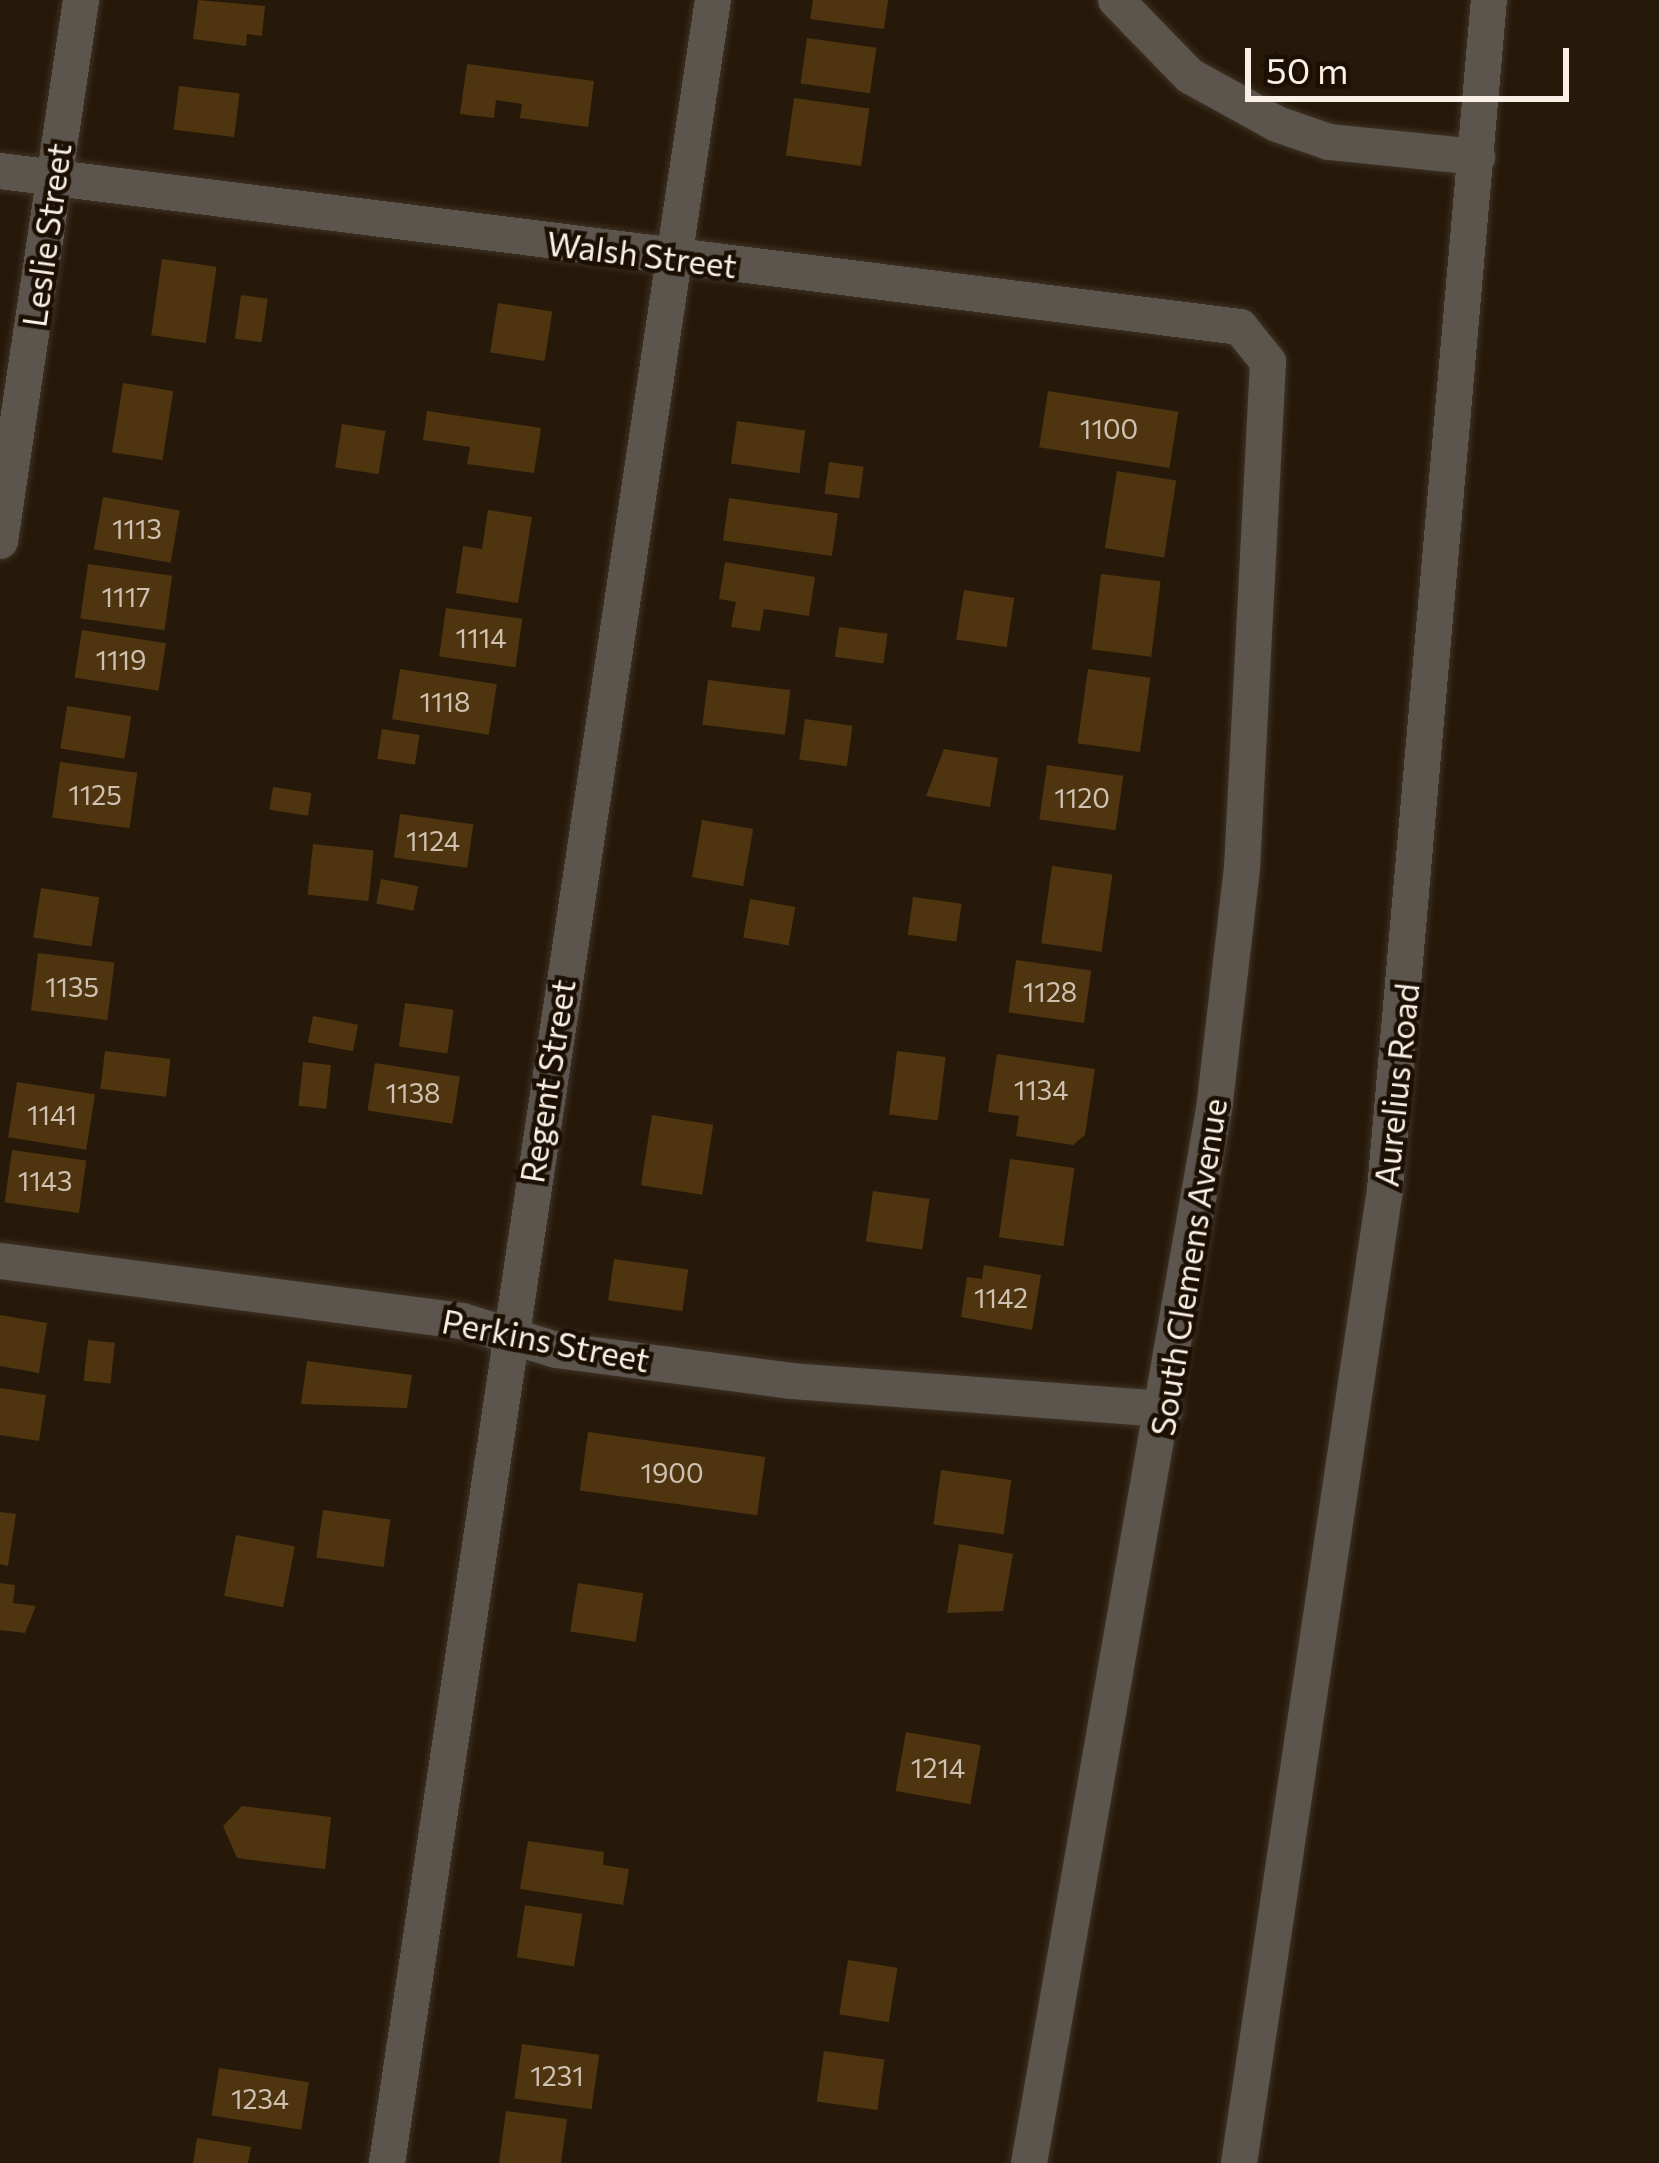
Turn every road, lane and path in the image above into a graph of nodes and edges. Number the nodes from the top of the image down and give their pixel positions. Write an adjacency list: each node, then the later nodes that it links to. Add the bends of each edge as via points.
1 (81, 0): 7 (street, Leslie Street)
2 (712, 0): 8 (street, Regent Street)
3 (1116, 0): 5 (street, via 1190,76 1277,124 1329,142)
4 (1489, 0): 5 (street, Aurelius Road)
5 (1477, 157): 16 (street, Aurelius Road, via 1385,1190)
6 (0, 171): 7 (street, Walsh Street)
7 (55, 178): 8 (street, Walsh Street); 10 (street, Leslie Street)
8 (672, 258): 9 (street, Walsh Street, via 1240,327); 12 (street, Regent Street)
9 (1268, 362): 13 (street, South Clemens Avenue, via 1242,868)
10 (0, 542)
11 (0, 1261): 12 (street, Perkins Street)
12 (509, 1334): 13 (street, Perkins Street, via 791,1381); 14 (street, Regent Street)
13 (1165, 1409): 15 (street, South Clemens Avenue)
14 (387, 2163)
15 (1029, 2163)
16 (1239, 2163)

